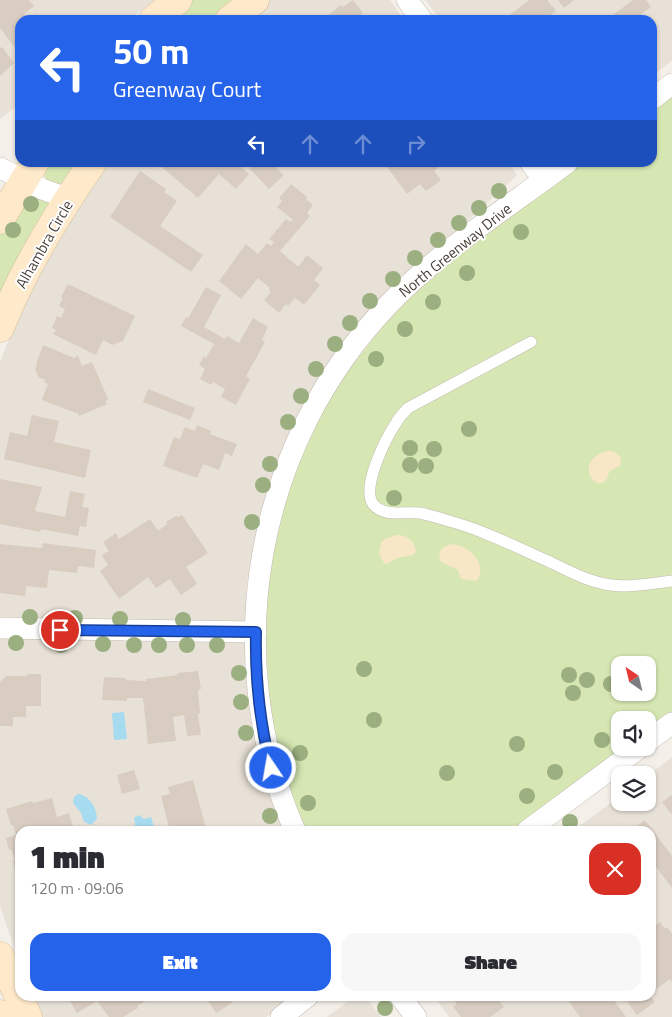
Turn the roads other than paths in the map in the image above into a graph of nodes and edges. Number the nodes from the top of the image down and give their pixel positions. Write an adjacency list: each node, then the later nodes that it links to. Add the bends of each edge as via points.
1 (178, 0): 4 (street)
2 (255, 0): 5 (street)
3 (407, 0): 6 (street)
4 (159, 15)
5 (236, 15)
6 (418, 15)
7 (672, 84): 8 (street)
8 (657, 95)
9 (90, 167): 15 (street, Alhambra Circle)
10 (534, 167): 14 (street)
11 (561, 167): 14 (street, North Greenway Drive)
12 (0, 168): 13 (street)
13 (29, 171): 15 (street, via 56,195); 16 (street)
14 (544, 180): 21 (street, North Greenway Drive, via 410,284 374,321 334,374 304,427 272,510 260,567)
15 (69, 199): 17 (street, Alhambra Circle, via 29,266)
16 (0, 220)
17 (0, 328)
18 (531, 342): 19 (lane, via 408,408 397,421 382,450 370,482 373,503 380,510 418,513 482,532 592,581 612,586)
19 (672, 581)
20 (0, 628): 21 (street)
21 (256, 632): 25 (street, North Greenway Drive, via 256,670 264,735 276,785)
22 (672, 723): 23 (street)
23 (656, 735)
24 (628, 756): 26 (street)
25 (293, 826)
26 (534, 826)
27 (0, 956): 28 (street)
28 (15, 989)
29 (21, 1001): 34 (street)
30 (302, 1001): 35 (street)
31 (404, 1001): 36 (street)
32 (0, 1014): 33 (street)
33 (5, 1017)
34 (28, 1017)
35 (281, 1017)
36 (416, 1017)

